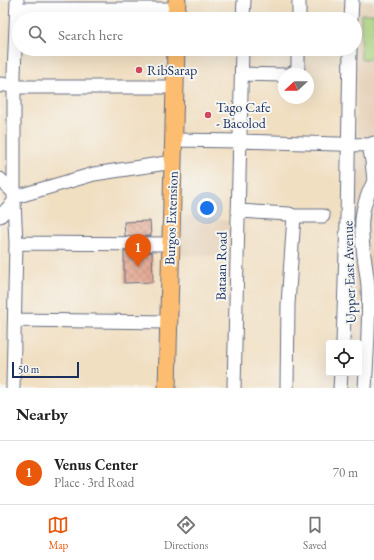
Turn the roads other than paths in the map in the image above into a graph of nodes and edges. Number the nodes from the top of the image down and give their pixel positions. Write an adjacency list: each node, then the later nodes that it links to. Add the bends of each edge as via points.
1 (244, 0): 6 (street)
2 (300, 0): 7 (street)
3 (352, 0): 8 (street)
4 (17, 4): 5 (street)
5 (177, 9)
6 (243, 12)
7 (299, 12)
8 (351, 12)
9 (15, 56): 17 (street, via 14,74)
10 (176, 56): 18 (main road, Burgos Extension)
11 (242, 56): 15 (street, Bataan Road)
12 (298, 56): 14 (street)
13 (350, 56): 21 (street)
14 (298, 68)
15 (242, 74): 16 (street); 20 (street, Bataan Road)
16 (278, 75)
17 (4, 85): 18 (street); 26 (street)
18 (175, 86): 19 (main road, Burgos Extension)
19 (174, 140): 20 (street); 23 (main road, Burgos Extension)
20 (240, 141): 21 (street); 27 (street, Bataan Road)
21 (348, 144): 22 (street); 35 (street)
22 (371, 144): 25 (street)
23 (173, 162): 26 (street, via 94,174); 32 (main road, Burgos Extension)
24 (0, 179): 26 (street)
25 (374, 181): 42 (street, Upper East Avenue, via 365,201 362,218 368,286)
26 (15, 198): 28 (street); 31 (street)
27 (238, 211): 29 (street); 39 (street, Bataan Road)
28 (0, 216)
29 (294, 216): 30 (street); 40 (street, via 288,306)
30 (323, 216)
31 (16, 243): 32 (street); 33 (street)
32 (170, 244): 34 (main road, Burgos Extension)
33 (15, 320): 34 (street); 37 (street)
34 (168, 322): 38 (main road, Burgos Extension)
35 (343, 340)
36 (341, 376): 41 (street)
37 (13, 388)
38 (167, 388)
39 (234, 388)
40 (287, 388)
41 (340, 388)
42 (365, 388)

